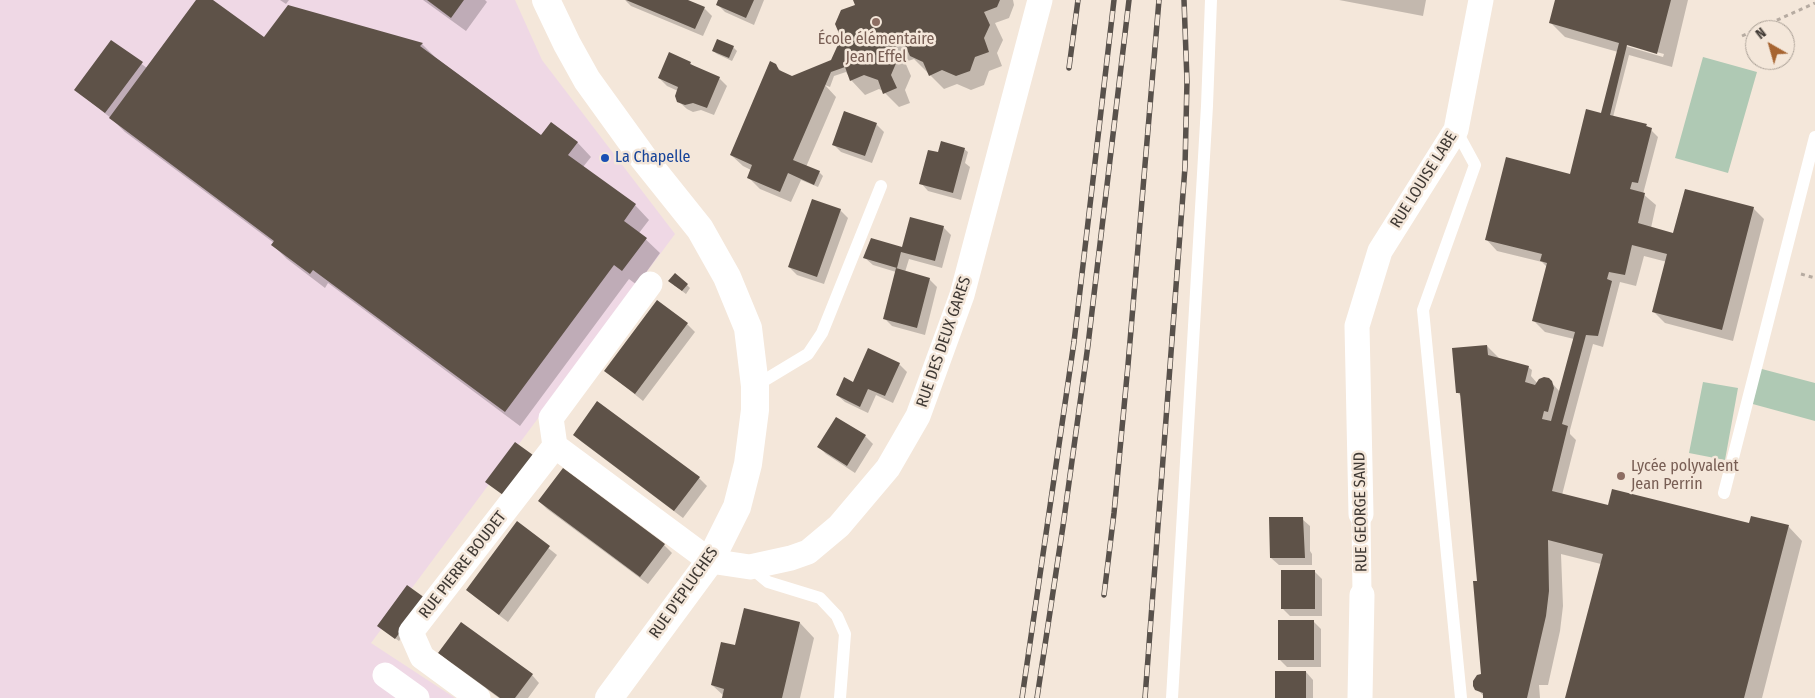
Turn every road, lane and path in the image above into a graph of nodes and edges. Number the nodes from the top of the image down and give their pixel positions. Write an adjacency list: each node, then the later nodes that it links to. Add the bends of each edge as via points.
1 (546, 0): 14 (street, RUE D'EPLUCHES, via 587,80 700,229 727,277 748,328)
2 (1040, 0): 19 (street, RUE DES DEUX GARES, via 962,295 918,416 888,468 839,526 808,552)
3 (1211, 0): 26 (lane)
4 (1481, 0): 9 (street, RUE LOUISE LABE)
5 (1815, 3): 6 (path)
6 (1777, 20)
7 (1745, 35): 8 (path)
8 (1742, 36)
9 (1456, 130): 13 (street, RUE LOUISE LABE, via 1380,251); 28 (lane, via 1475,165 1423,310)
10 (1815, 137): 16 (lane)
11 (880, 186): 14 (lane, via 822,333 808,354)
12 (650, 284): 15 (street, via 551,418)
13 (1358, 326): 17 (street, RUE GEORGE SAND)
14 (755, 386): 18 (street, RUE D'EPLUCHES, via 748,464 737,507)
15 (555, 446): 18 (street); 23 (street, RUE PIERRE BOUDET, via 412,632 422,658)
16 (1724, 492)
17 (1361, 514): 20 (street, RUE GEORGE SAND)
18 (710, 561): 19 (street, RUE DES DEUX GARES); 24 (street, RUE D'EPLUCHES)
19 (750, 567): 25 (lane, via 768,582 820,598 837,616 845,634)
20 (1362, 595): 27 (street, RUE GEORGE SAND)
21 (385, 675): 22 (street)
22 (417, 698)
23 (478, 698)
24 (609, 698)
25 (840, 698)
26 (1172, 698)
27 (1360, 698)
28 (1461, 698)

